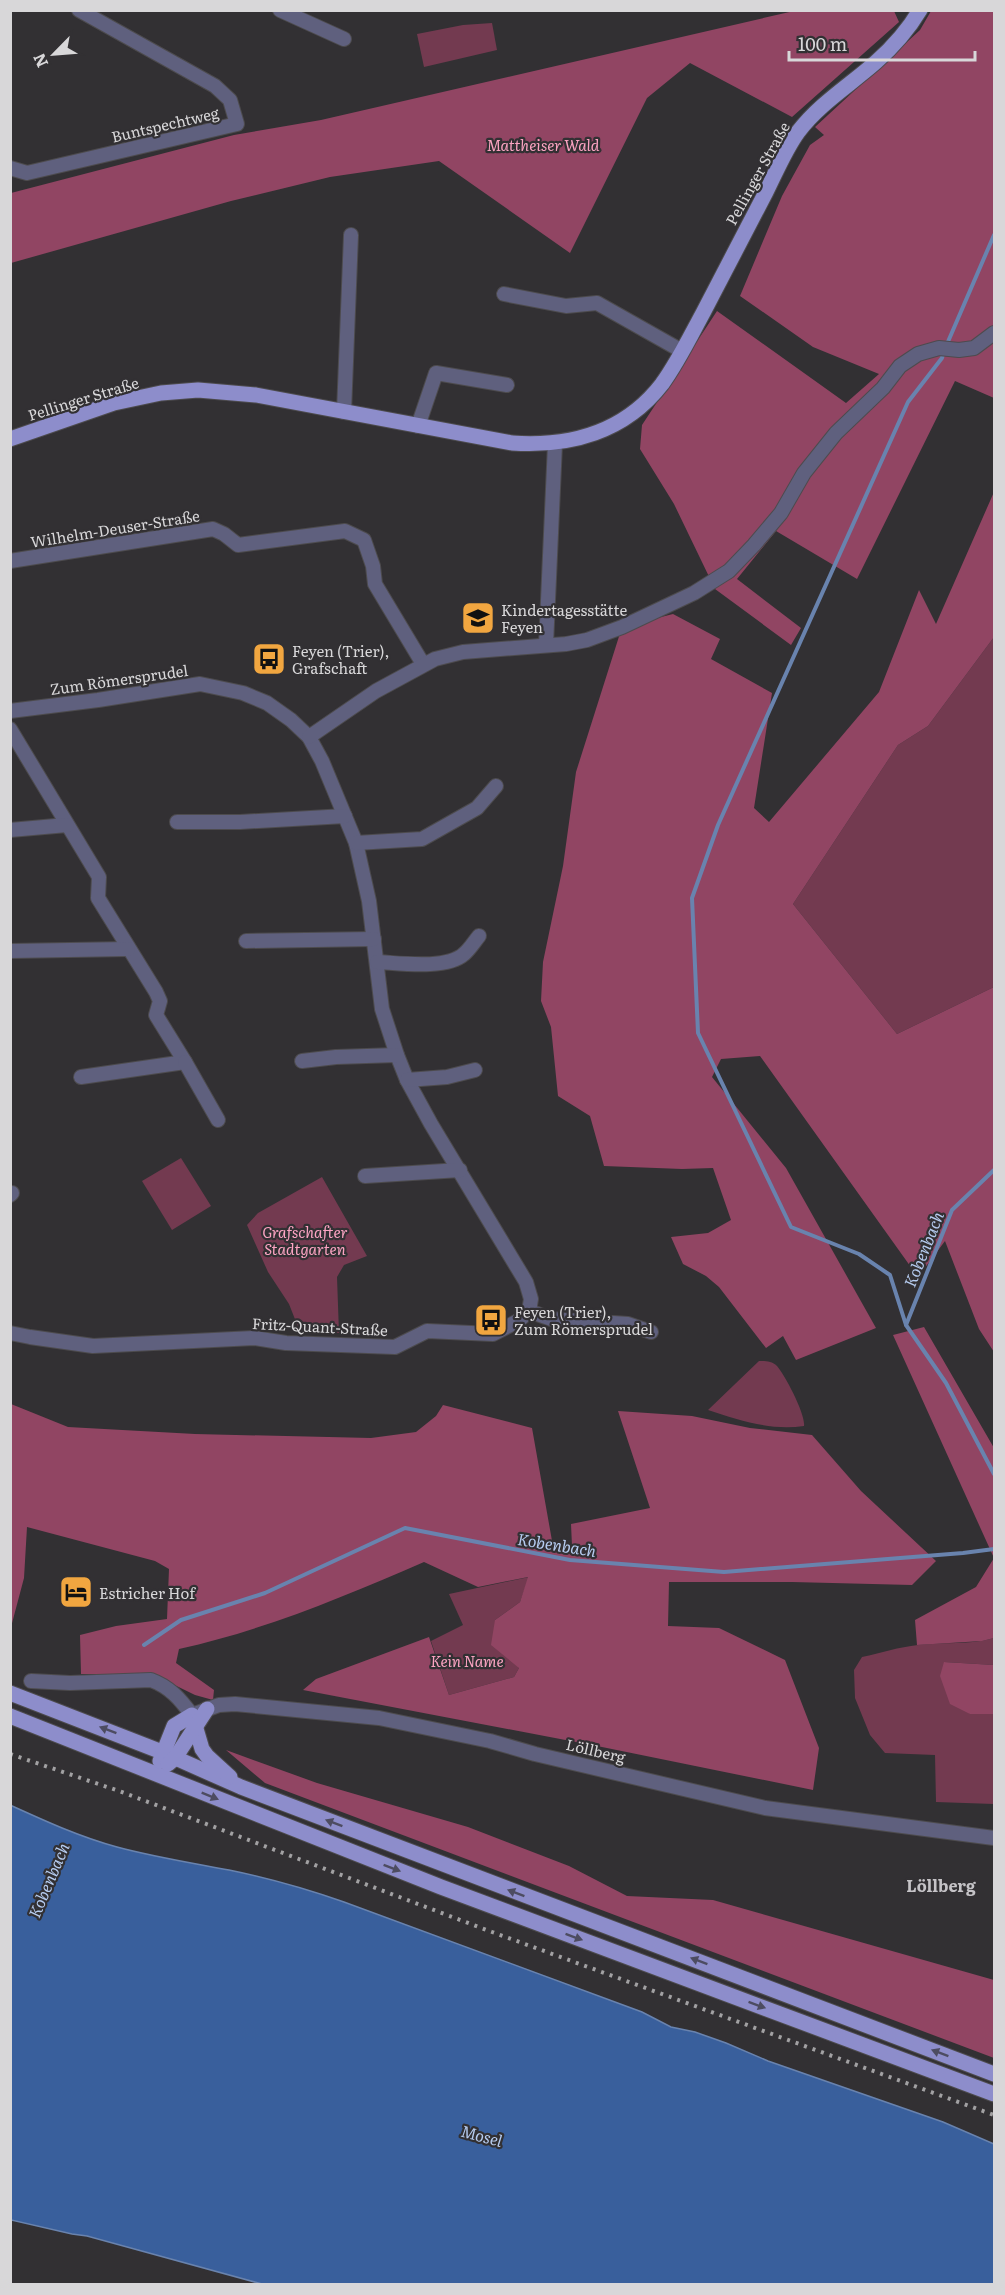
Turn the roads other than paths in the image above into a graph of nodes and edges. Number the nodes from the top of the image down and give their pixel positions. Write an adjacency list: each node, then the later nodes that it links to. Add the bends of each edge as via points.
1 (79, 10): 5 (street, Buntspechtweg, via 214,86 230,100 237,124 27,173)
2 (280, 10): 4 (street)
3 (920, 10): 9 (main road, Pellinger Straße, via 898,41 798,132)
4 (344, 39)
5 (10, 168)
6 (351, 236): 11 (street)
7 (504, 294): 9 (street, via 566,306 597,303)
8 (994, 333): 16 (street, via 974,348 939,348 918,354 900,366 836,433 804,473 781,513 729,571 694,593 622,627 587,640)
9 (682, 351): 14 (main road, Pellinger Straße, via 660,386 633,413 603,431)
10 (507, 386): 12 (street, via 436,373)
11 (344, 412): 12 (main road, Pellinger Straße); 13 (main road, Pellinger Straße, via 256,395 198,390 114,403)
12 (418, 426): 14 (main road, Pellinger Straße, via 512,443)
13 (10, 439)
14 (555, 444): 16 (street)
15 (10, 561): 17 (street, Wilhelm-Deuser-Straße, via 213,529 238,545 345,531 364,540 375,584)
16 (546, 645): 17 (street, via 463,652)
17 (423, 664): 20 (street)
18 (10, 711): 20 (street, Zum Römersprudel, via 200,684 243,693 267,703)
19 (10, 729): 24 (street)
20 (309, 737): 22 (street, Zum Römersprudel)
21 (496, 786): 26 (street, via 477,808 422,839)
22 (345, 816): 23 (street); 26 (street, Zum Römersprudel)
23 (177, 822)
24 (67, 825): 25 (street); 30 (street, via 99,877 98,898)
25 (10, 830)
26 (356, 843): 28 (street, Zum Römersprudel)
27 (479, 936): 32 (street, via 463,956 453,960 430,964)
28 (374, 939): 29 (street); 32 (street, Zum Römersprudel)
29 (246, 941)
30 (128, 949): 31 (street); 35 (street, via 156,992 156,1015)
31 (10, 951)
32 (377, 962): 33 (street, Zum Römersprudel, via 382,1009)
33 (397, 1055): 34 (street); 38 (street, Zum Römersprudel)
34 (302, 1061)
35 (185, 1062): 37 (street); 39 (street)
36 (475, 1070): 38 (street)
37 (81, 1077)
38 (407, 1080): 40 (street, Zum Römersprudel)
39 (218, 1120)
40 (459, 1170): 41 (street); 42 (street, Zum Römersprudel, via 526,1282 531,1299)
41 (365, 1176)
42 (529, 1311): 43 (street, via 551,1318 628,1324); 44 (street, Fritz-Quant-Straße, via 493,1334 427,1331 395,1347 254,1338 93,1346)
43 (651, 1332)
44 (10, 1333)
45 (31, 1681): 47 (street, via 151,1680)
46 (10, 1693): 52 (main road, one-way to 46)
47 (175, 1694): 50 (street); 51 (street, via 179,1705)
48 (207, 1709): 50 (main road); 55 (street, Löllberg, via 256,1704 379,1718 765,1808)
49 (10, 1716): 53 (main road)
50 (194, 1721): 51 (main road); 52 (main road); 54 (main road, via 202,1749)
51 (174, 1726): 52 (main road)
52 (169, 1755): 53 (main road); 54 (main road)
53 (156, 1774): 57 (main road, one-way to 57, via 441,1887)
54 (241, 1787): 56 (main road, one-way to 54)
55 (994, 1838)
56 (994, 2074)
57 (994, 2094)

